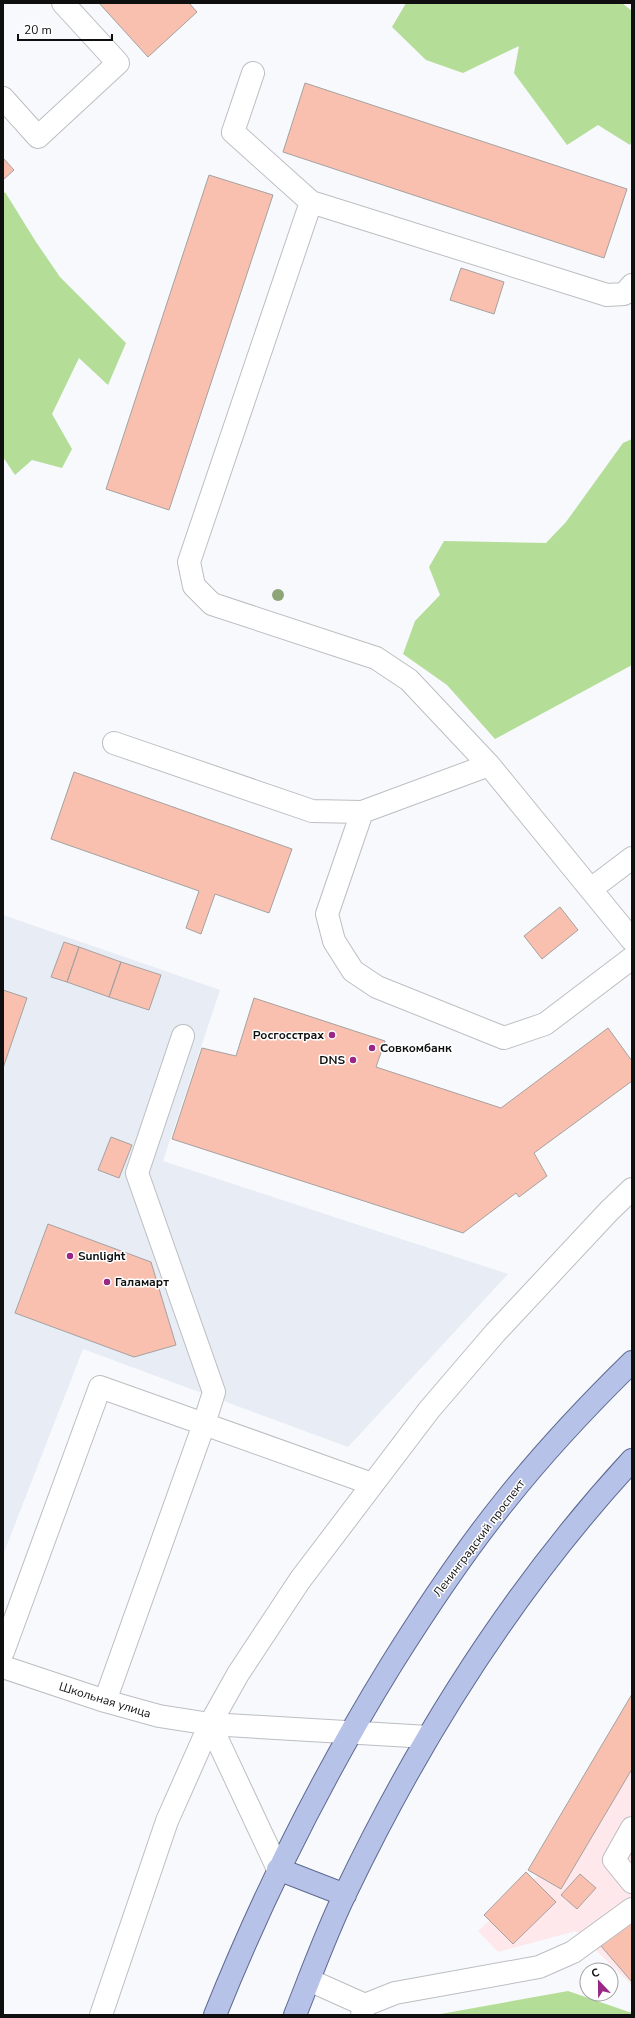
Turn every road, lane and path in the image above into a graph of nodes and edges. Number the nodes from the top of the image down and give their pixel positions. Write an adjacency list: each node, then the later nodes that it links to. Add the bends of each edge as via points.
1 (63, 3): 3 (street, via 118,63 38,137)
2 (253, 73): 4 (street, via 233,132)
3 (3, 98)
4 (311, 202): 5 (street, via 607,295 624,294); 7 (street, via 189,562 194,586 212,604 376,658 410,680)
5 (632, 285)
6 (114, 743): 8 (street, via 312,811)
7 (488, 765): 8 (street); 10 (street)
8 (362, 812): 12 (street, via 327,914 334,941 352,971 377,987 504,1038 545,1024)
9 (632, 858): 10 (street)
10 (591, 889): 11 (street)
11 (632, 940)
12 (632, 958)
13 (183, 1036): 16 (street, via 137,1173 214,1392)
14 (632, 1189): 18 (street, via 609,1210 495,1333 429,1410)
15 (632, 1362): 23 (main road, Ленинградский проспект, via 588,1406 504,1501 430,1603)
16 (204, 1424): 18 (street); 19 (street, via 100,1387); 21 (street)
17 (632, 1460): 24 (main road, via 547,1562 485,1646)
18 (372, 1484): 22 (street, via 300,1580 238,1674)
19 (3, 1652)
20 (3, 1667): 21 (street, Школьная улица)
21 (105, 1701): 22 (street, Школьная улица, via 159,1716)
22 (210, 1724): 23 (street, Школьная улица); 26 (street); 32 (street, via 167,1821)
23 (350, 1733): 24 (street); 26 (main road, Ленинградский проспект)
24 (428, 1737): 28 (main road)
25 (632, 1828): 27 (street, via 614,1860)
26 (278, 1869): 28 (main road); 33 (main road, Ленинградский проспект)
27 (632, 1882)
28 (345, 1895): 30 (main road)
29 (632, 1909): 31 (street, via 573,1952 539,1967 395,1993)
30 (309, 1980): 31 (street); 34 (main road)
31 (363, 2010)
32 (101, 2015)
33 (215, 2015)
34 (295, 2015)

